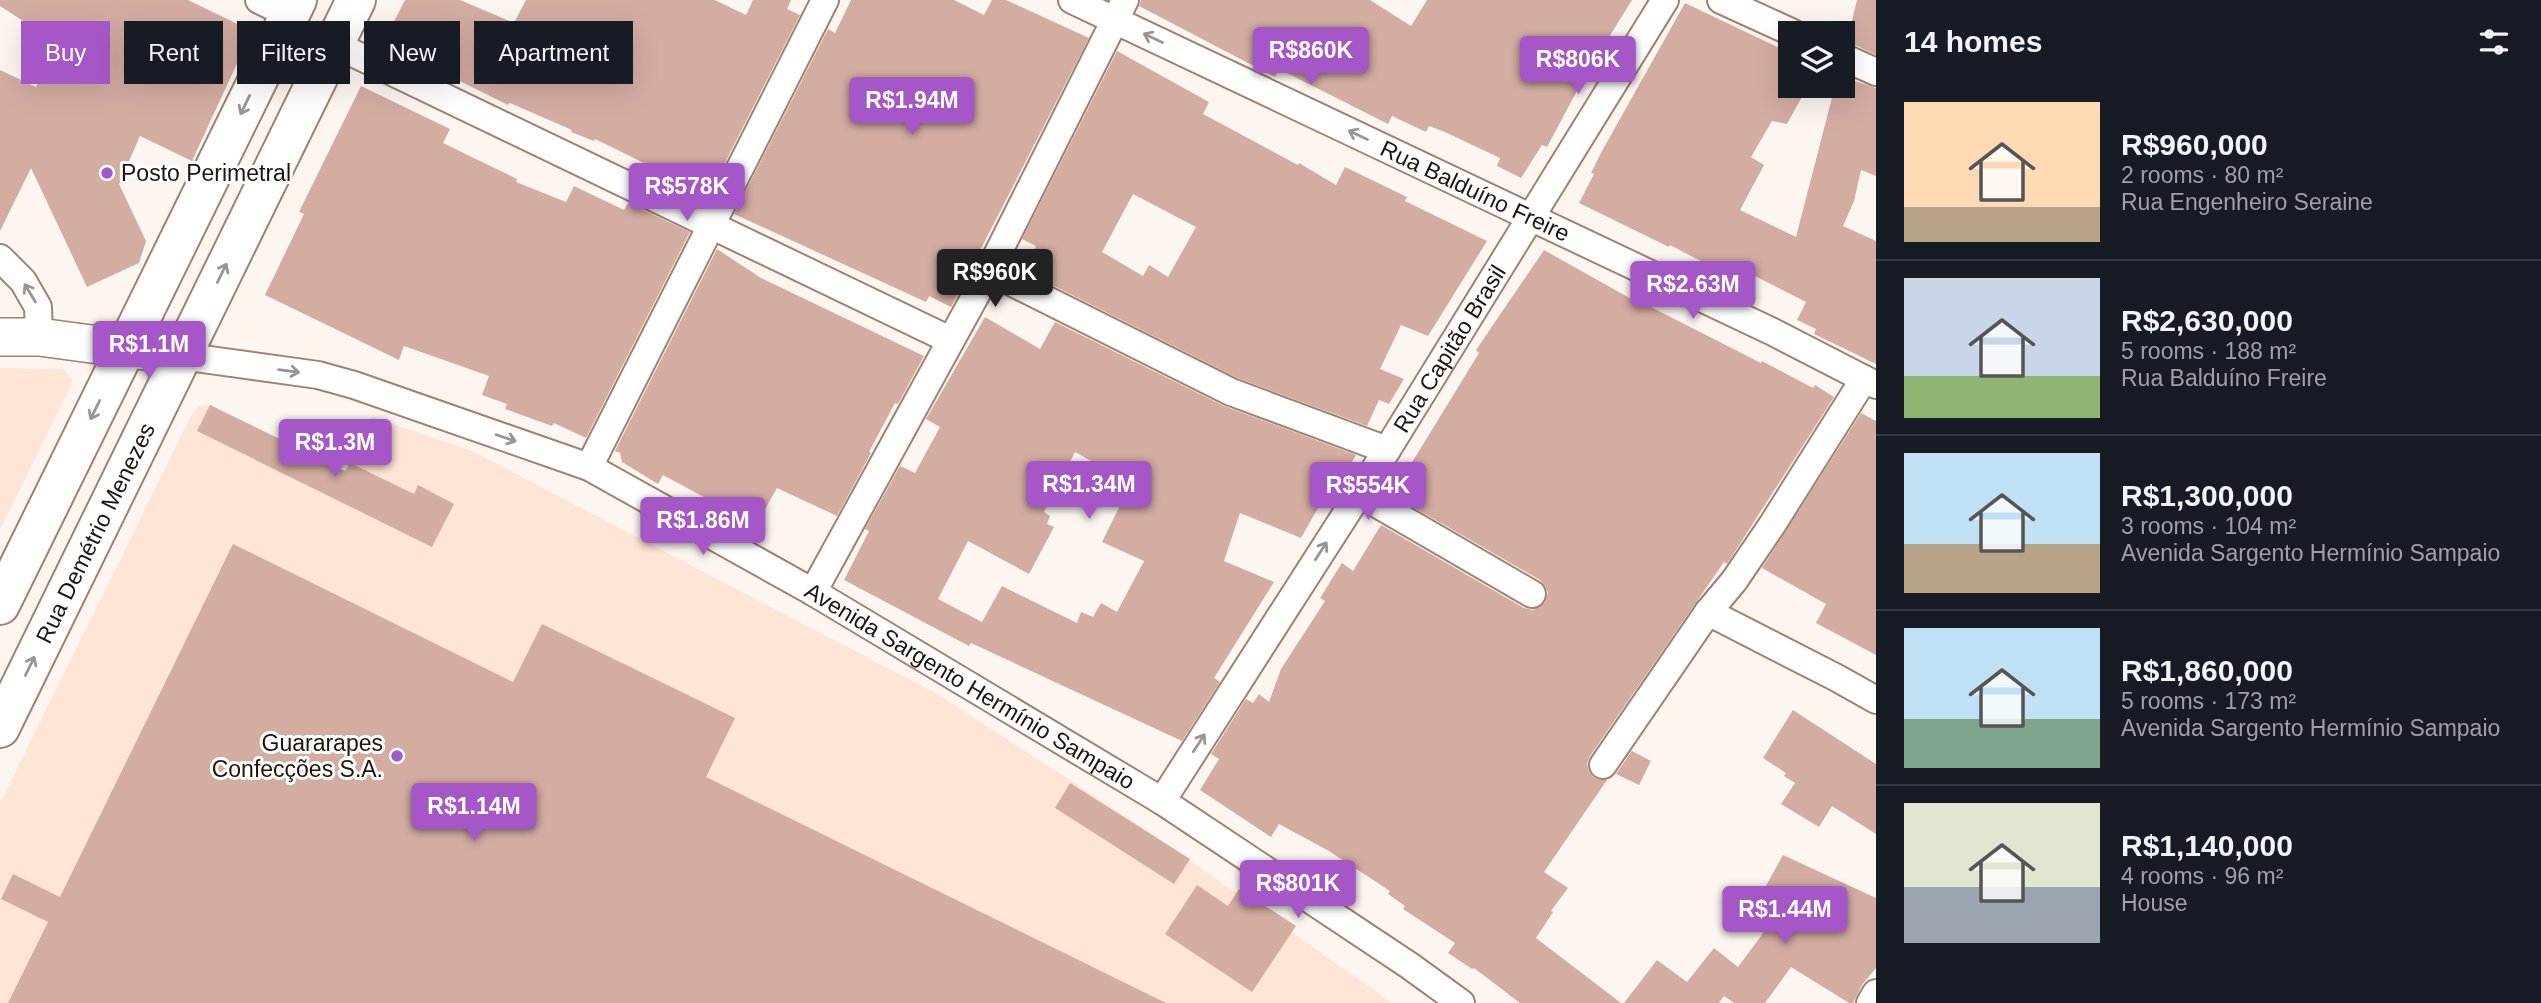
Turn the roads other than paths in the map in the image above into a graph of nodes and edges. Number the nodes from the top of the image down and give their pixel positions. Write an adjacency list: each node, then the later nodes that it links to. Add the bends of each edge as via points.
1 (356, 0): 8 (main road, Rua Demétrio Menezes)
2 (825, 0): 15 (street)
3 (1072, 0): 7 (street, Rua Balduíno Freire)
4 (1665, 0): 14 (street, Rua Capitão Brasil)
5 (1721, 0): 9 (street)
6 (282, 5): 21 (main road, one-way to 21)
7 (1120, 10): 14 (street, Rua Balduíno Freire, one-way to 7); 17 (street)
8 (346, 21)
9 (1778, 26)
10 (350, 52): 15 (street)
11 (1855, 62): 12 (street)
12 (1876, 72)
13 (314, 84): 22 (main road, Rua Demétrio Menezes, one-way to 13)
14 (1531, 216): 23 (street, Rua Balduíno Freire); 24 (street, Rua Capitão Brasil)
15 (712, 227): 20 (street); 25 (street)
16 (0, 258): 19 (street, one-way to 16, via 38,307 23,281)
17 (989, 271): 20 (street); 24 (street, via 1231,392)
18 (0, 337): 19 (main road, Avenida Sargento Hermínio Sampaio)
19 (39, 337): 21 (main road, Avenida Sargento Hermínio Sampaio)
20 (950, 340): 27 (street)
21 (124, 348): 22 (main road, Avenida Sargento Hermínio Sampaio); 29 (main road, one-way to 29)
22 (181, 356): 25 (street, Avenida Sargento Hermínio Sampaio, one-way to 25, via 318,375); 32 (main road, Rua Demétrio Menezes, one-way to 22)
23 (1870, 382): 30 (street)
24 (1387, 450): 26 (street, Rua Capitão Brasil)
25 (589, 467): 27 (street, Avenida Sargento Hermínio Sampaio)
26 (1359, 493): 28 (street); 34 (street, Rua Capitão Brasil, one-way to 26)
27 (813, 592): 34 (street, Avenida Sargento Hermínio Sampaio)
28 (1532, 594)
29 (0, 605)
30 (1708, 612): 31 (street); 33 (street)
31 (1876, 700)
32 (0, 728)
33 (1603, 765)
34 (1162, 801): 36 (street, Avenida Sargento Hermínio Sampaio)
35 (1876, 993): 37 (street)
36 (1461, 1003)
37 (1870, 1003)

